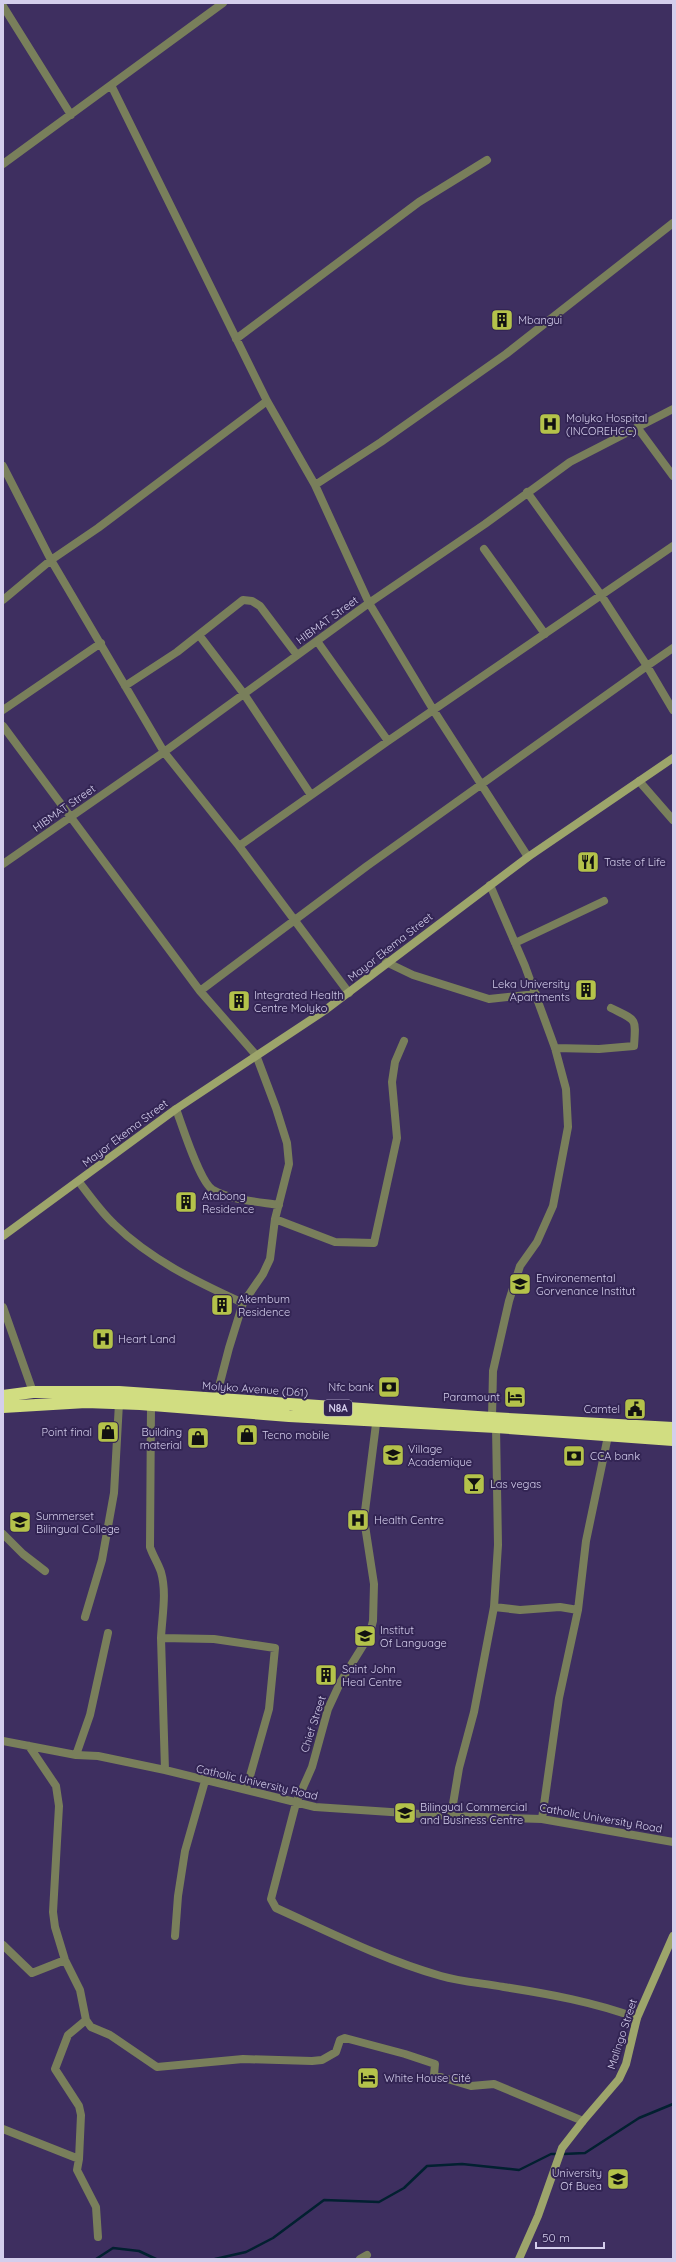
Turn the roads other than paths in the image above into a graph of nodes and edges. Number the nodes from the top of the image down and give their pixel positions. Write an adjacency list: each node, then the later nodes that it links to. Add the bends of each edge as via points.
1 (223, 3): 3 (street)
2 (3, 6): 4 (street)
3 (111, 85): 4 (street); 8 (street)
4 (71, 115): 6 (street)
5 (486, 160): 8 (street, via 419,202)
6 (3, 164)
7 (673, 223): 14 (street, via 506,354 382,442)
8 (236, 339): 9 (street)
9 (267, 401): 14 (street); 18 (street, via 98,528)
10 (673, 409): 11 (street, HIBMAT Street)
11 (637, 426): 13 (street); 15 (street, HIBMAT Street, via 570,462)
12 (3, 466): 18 (street)
13 (673, 476)
14 (315, 485): 21 (street)
15 (527, 492): 19 (street); 21 (street, HIBMAT Street, via 485,524)
16 (673, 546): 19 (street)
17 (484, 549): 22 (street)
18 (51, 560): 20 (street); 25 (street)
19 (600, 595): 22 (street); 28 (street)
20 (3, 600)
21 (369, 603): 24 (street, HIBMAT Street); 33 (street)
22 (545, 634): 33 (street)
23 (199, 635): 27 (street, via 243,600 252,601 260,606); 29 (street); 30 (street)
24 (317, 641): 27 (street, HIBMAT Street); 35 (street)
25 (101, 643): 29 (street); 31 (street)
26 (673, 648): 28 (street)
27 (297, 655): 30 (street, HIBMAT Street)
28 (647, 666): 32 (street); 39 (street)
29 (125, 686): 36 (street)
30 (244, 694): 36 (street, HIBMAT Street); 40 (street)
31 (3, 710)
32 (673, 710)
33 (434, 711): 35 (street); 39 (street)
34 (3, 726): 41 (street)
35 (388, 741): 40 (street)
36 (164, 752): 41 (street, HIBMAT Street); 43 (street)
37 (673, 758): 38 (street, Mayor Ekema Street)
38 (638, 781): 42 (street); 44 (street, Mayor Ekema Street)
39 (482, 783): 44 (street); 48 (street)
40 (311, 795): 43 (street)
41 (72, 816): 45 (street, HIBMAT Street); 51 (street)
42 (673, 820)
43 (238, 846): 48 (street)
44 (528, 857): 46 (street, Mayor Ekema Street)
45 (3, 864)
46 (490, 885): 49 (street); 50 (street, Mayor Ekema Street)
47 (604, 901): 49 (street)
48 (295, 920): 51 (street); 52 (street)
49 (515, 943): 53 (street)
50 (386, 962): 52 (street, Mayor Ekema Street); 53 (street, via 413,975 489,999)
51 (200, 991): 57 (street)
52 (349, 993): 57 (street, Mayor Ekema Street)
53 (536, 994): 56 (street)
54 (611, 1008): 56 (street, via 634,1019 634,1046 599,1049)
55 (404, 1041): 61 (street, via 395,1062 392,1082 397,1138 374,1243 336,1242)
56 (555, 1048): 72 (street, via 568,1101 564,1159 553,1206 537,1242 520,1266 509,1301 493,1371)
57 (256, 1055): 58 (street, Mayor Ekema Street); 60 (street, via 270,1086 286,1142 289,1164)
58 (176, 1109): 59 (street, Mayor Ekema Street); 60 (street, via 202,1175 213,1190)
59 (79, 1182): 62 (street, Mayor Ekema Street); 63 (street, via 113,1224 129,1238 186,1277)
60 (279, 1205): 61 (street)
61 (275, 1220): 63 (street, via 270,1259)
62 (3, 1236)
63 (243, 1303): 67 (street)
64 (3, 1307): 65 (street)
65 (33, 1392): 66 (highway, Molyko Avenue (D61) / N8A); 67 (highway, Molyko Avenue (D61) / N8A, via 119,1392)
66 (3, 1396)
67 (216, 1398): 71 (highway, Molyko Avenue (D61) / N8A)
68 (119, 1403): 69 (highway, Molyko Avenue (D61) / N8A); 70 (highway, Molyko Avenue (D61) / N8A, via 86,1402); 80 (street, via 114,1493 102,1560)
69 (151, 1406): 71 (highway, Molyko Avenue (D61) / N8A); 82 (street, via 150,1547 164,1586)
70 (3, 1407)
71 (377, 1416): 72 (highway, Molyko Avenue (D61) / N8A); 89 (street, Chief Street, via 364,1519 374,1584 373,1621 369,1636 341,1681 328,1709 312,1767)
72 (494, 1423): 73 (highway, Molyko Avenue (D61) / N8A); 74 (highway, Molyko Avenue (D61) / N8A); 78 (street, via 498,1545)
73 (673, 1428)
74 (608, 1436): 75 (highway, Molyko Avenue (D61) / N8A); 79 (street, via 586,1541)
75 (673, 1440)
76 (3, 1534): 77 (street, via 23,1554)
77 (46, 1571)
78 (494, 1607): 79 (street, via 520,1610 560,1607); 90 (street, via 479,1690 459,1768)
79 (578, 1610): 91 (street, via 559,1698)
80 (85, 1618)
81 (108, 1633): 85 (street, via 90,1715)
82 (160, 1638): 86 (street); 88 (street, via 214,1639 276,1648 269,1709)
83 (3, 1741): 84 (street, Catholic University Road)
84 (29, 1746): 85 (street, Catholic University Road); 96 (street, via 56,1786 59,1806 53,1912)
85 (76, 1755): 86 (street, Catholic University Road, via 98,1756)
86 (165, 1770): 87 (street, Catholic University Road)
87 (205, 1781): 88 (street, Catholic University Road); 93 (street, via 184,1851)
88 (246, 1790): 89 (street, Catholic University Road)
89 (296, 1803): 90 (street, Catholic University Road, via 357,1811); 97 (street, Chief Street, via 271,1899 276,1908 349,1941 441,1976 544,1994)
90 (451, 1816): 91 (street, Catholic University Road)
91 (542, 1819): 92 (street, Catholic University Road)
92 (673, 1842)
93 (175, 1936)
94 (673, 1936): 97 (street, Malingo Street)
95 (3, 1945): 96 (street, via 32,1973)
96 (65, 1960): 98 (street, via 80,1990)
97 (637, 2018): 99 (street, Malingo Street, via 626,2064 619,2079)
98 (86, 2020): 99 (street, via 91,2027 110,2035 157,2067 244,2060 322,2060 336,2052 340,2040 345,2038 435,2064 434,2075 471,2086 494,2084); 101 (street, via 68,2035 55,2069 79,2106)
99 (583, 2121): 103 (street, Malingo Street, via 562,2148 538,2216)
100 (3, 2129): 101 (street)
101 (79, 2159): 102 (street, via 78,2170 96,2207)
102 (98, 2237)
103 (519, 2259)

